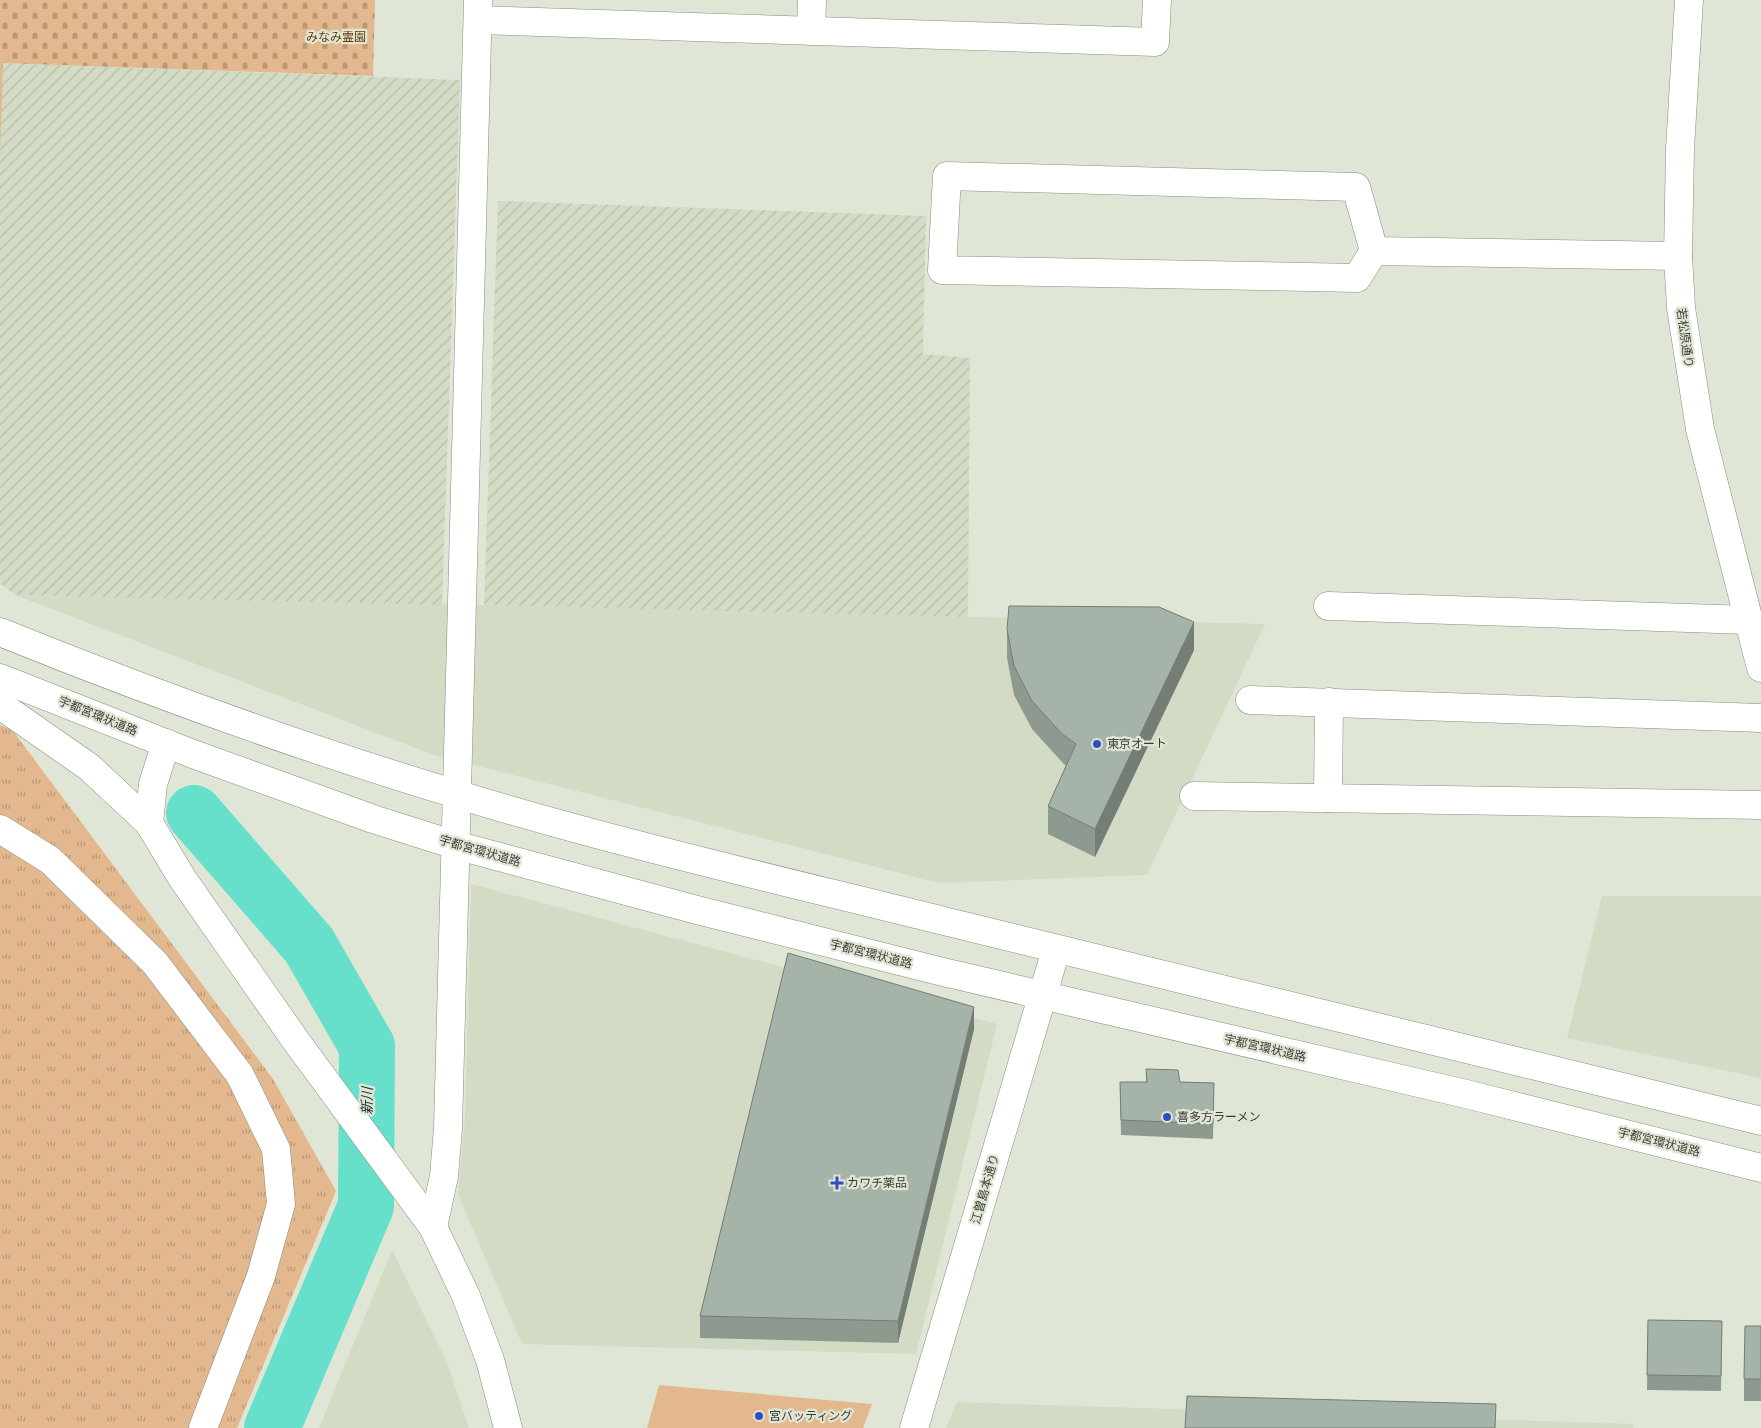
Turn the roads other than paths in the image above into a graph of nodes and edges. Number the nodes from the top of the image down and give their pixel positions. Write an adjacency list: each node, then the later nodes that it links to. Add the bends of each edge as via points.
1 (812, 0): 5 (main road)
2 (1157, 0): 5 (main road, via 1155,42)
3 (1689, 0): 7 (main road, 若松原通り, via 1680,149)
4 (478, 10): 5 (main road); 18 (main road)
5 (811, 31)
6 (1374, 251): 6 (main road, via 1357,278 942,270 947,176 1356,187); 7 (main road)
7 (1678, 256): 9 (main road, 若松原通り, via 1681,308 1700,429)
8 (1328, 606): 9 (main road)
9 (1748, 620): 11 (main road, 若松原通り)
10 (0, 632): 18 (main road, via 280,738)
11 (1761, 668)
12 (0, 678): 17 (main road, 宇都宮環状道路)
13 (1250, 700): 14 (main road)
14 (1329, 702): 16 (main road); 20 (main road)
15 (0, 705): 22 (main road, via 89,767)
16 (1761, 718)
17 (166, 743): 22 (main road, via 152,784); 24 (main road, 宇都宮環状道路, via 373,819)
18 (456, 794): 24 (main road); 25 (main road, via 573,828)
19 (1194, 796): 20 (main road)
20 (1328, 798): 21 (main road)
21 (1761, 805)
22 (149, 823): 29 (main road, via 182,878 296,1041)
23 (0, 829): 30 (main road, via 50,860 155,963 240,1075 276,1149 281,1204 261,1276)
24 (455, 845): 26 (main road, 宇都宮環状道路, via 697,910); 29 (main road, via 448,1128 444,1176)
25 (1056, 950): 26 (main road, 江曽島本通り); 27 (main road)
26 (1043, 996): 28 (main road, 宇都宮環状道路, via 1466,1094); 32 (main road, 江曽島本通り)
27 (1761, 1121)
28 (1761, 1168)
29 (433, 1227): 31 (main road, via 466,1296 490,1360)
30 (203, 1428)
31 (508, 1428)
32 (914, 1428)

